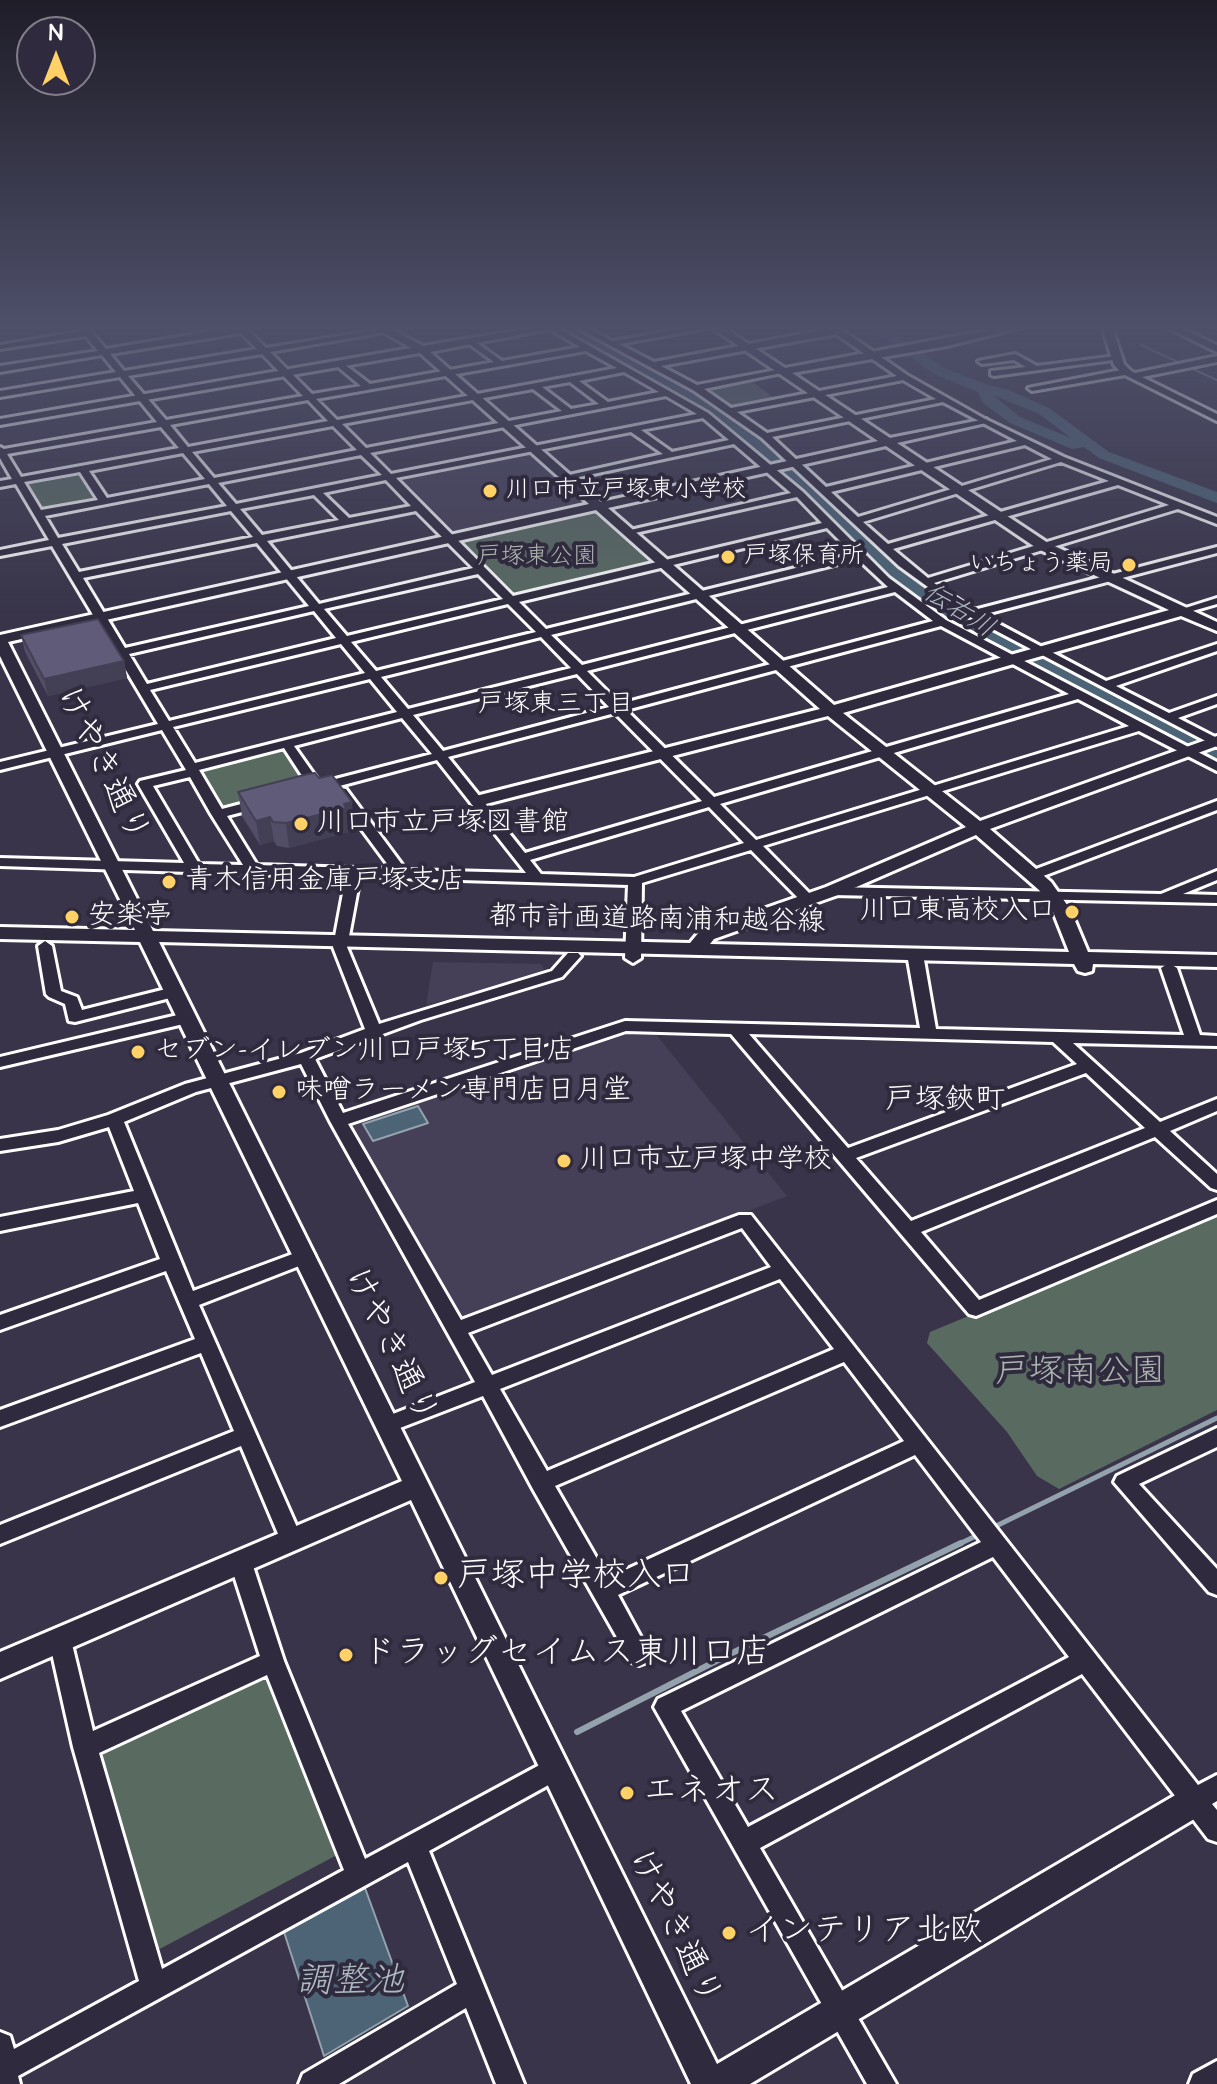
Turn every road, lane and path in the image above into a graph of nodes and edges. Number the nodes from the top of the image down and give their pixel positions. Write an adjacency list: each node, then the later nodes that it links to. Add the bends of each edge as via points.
1 (161, 424): 20 (street)
2 (163, 424): 21 (street)
3 (328, 424): 21 (street)
4 (336, 424): 22 (street)
5 (506, 424): 22 (street)
6 (507, 424): 19 (street)
7 (661, 424): 14 (street)
8 (716, 424): 16 (street)
9 (748, 424): 15 (street)
10 (821, 424): 15 (street)
11 (860, 424): 17 (street)
12 (967, 424): 17 (street)
13 (989, 424): 18 (street)
14 (634, 430): 19 (street); 23 (street)
15 (765, 436): 26 (street)
16 (737, 441): 23 (street); 26 (street)
17 (887, 442): 26 (street); 27 (street)
18 (1026, 442): 24 (street); 27 (street)
19 (535, 449): 30 (street); 31 (street)
20 (1, 451): 32 (street)
21 (185, 451): 28 (street); 33 (street)
22 (363, 451): 25 (street); 31 (street)
23 (671, 455): 30 (street)
24 (1061, 459): 34 (street); 38 (street)
25 (300, 464): 29 (street); 33 (street)
26 (782, 465): 37 (street); 39 (street); 41 (street)
27 (922, 466): 37 (street); 38 (street)
28 (83, 469): 32 (street); 40 (street)
29 (308, 473)
30 (565, 477): 41 (street)
31 (391, 478): 36 (street); 43 (street)
32 (19, 481): 35 (street); 45 (street)
33 (210, 481): 40 (street); 44 (street)
34 (1117, 482): 42 (street); 46 (street)
35 (0, 484)
36 (320, 488): 44 (street); 49 (street)
37 (826, 490): 47 (street)
38 (958, 490): 46 (street); 47 (street)
39 (799, 494): 50 (street); 51 (street)
40 (104, 501): 45 (street)
41 (599, 506): 51 (street); 53 (street)
42 (1178, 506): 48 (street); 55 (street)
43 (419, 507): 49 (street); 53 (street)
44 (233, 508): 52 (street); 54 (street)
45 (39, 514): 54 (street)
46 (998, 517): 55 (street); 56 (street)
47 (858, 520): 56 (street)
48 (1217, 521)
49 (347, 522): 52 (street)
50 (829, 524): 59 (street); 60 (street)
51 (630, 533): 60 (street)
52 (259, 539): 62 (street); 63 (street)
53 (450, 539): 61 (street); 62 (street)
54 (57, 543): 58 (street); 63 (street)
55 (1043, 546): 64 (street); 65 (street)
56 (887, 548): 65 (street)
57 (1217, 550): 64 (street)
58 (0, 553)
59 (859, 556): 66 (street); 67 (street)
60 (664, 564): 67 (street); 69 (street)
61 (480, 570): 69 (street); 70 (street)
62 (289, 575): 70 (street); 73 (street)
63 (77, 576): 73 (street)
64 (1110, 578): 71 (street); 72 (street)
65 (925, 582): 72 (street)
66 (895, 589): 74 (street); 76 (street)
67 (699, 594): 76 (street); 77 (street)
68 (1217, 601): 71 (street)
69 (512, 602): 77 (street); 79 (street)
70 (317, 609): 79 (street); 81 (street)
71 (1182, 611): 75 (street); 82 (street)
72 (972, 614): 82 (street)
73 (102, 617): 78 (street); 81 (street)
74 (942, 622): 83 (street); 84 (street)
75 (1217, 627)
76 (737, 629): 84 (street); 85 (street)
77 (542, 633): 85 (street); 86 (street)
78 (0, 640): 99 (street, けやき通り)
79 (344, 641): 86 (street); 88 (street)
80 (1217, 647): 87 (street)
81 (123, 652): 88 (street)
82 (1038, 652): 83 (street); 87 (street)
83 (1014, 659): 89 (street); 92 (street)
84 (779, 666): 91 (street); 92 (street)
85 (577, 669): 91 (street); 93 (street)
86 (372, 675): 93 (street); 95 (street)
87 (1106, 685): 94 (street)
88 (144, 688): 95 (street)
89 (1078, 695): 96 (street); 100 (street)
90 (1217, 700): 94 (street)
91 (618, 709): 102 (street); 103 (street)
92 (831, 711): 100 (street); 102 (street)
93 (405, 714): 98 (street); 103 (street)
94 (1169, 717): 97 (street)
95 (166, 725): 99 (street); 106 (street)
96 (1138, 727): 101 (street); 108 (street)
97 (1216, 742): 101 (street)
98 (287, 744): 106 (street); 107 (street, via 310,790)
99 (55, 752): 104 (street); 118 (street, けやき通り)
100 (882, 752): 108 (street); 111 (street)
101 (1190, 753): 105 (street); 114 (street)
102 (665, 755): 110 (street); 111 (street)
103 (440, 757): 107 (street); 110 (street)
104 (0, 766)
105 (1217, 767)
106 (192, 770): 113 (street); 119 (street, via 145,784)
107 (335, 784): 122 (street)
108 (931, 791): 114 (street); 115 (street)
109 (275, 799): 113 (street)
110 (478, 801): 116 (street)
111 (712, 802): 115 (street); 116 (street)
112 (1217, 805): 123 (street)
113 (218, 814): 120 (street)
114 (977, 828): 123 (street); 127 (street)
115 (754, 845): 126 (street); 130 (street)
116 (521, 858): 125 (street)
117 (0, 862): 118 (street)
118 (111, 866): 119 (street); 133 (street, けやき通り)
119 (194, 868): 120 (street)
120 (252, 869): 121 (street)
121 (354, 873): 122 (street); 136 (street)
122 (402, 874): 125 (street)
123 (1033, 875): 128 (street)
124 (1217, 875): 129 (street)
125 (537, 878): 126 (street)
126 (635, 881): 138 (street)
127 (832, 891): 128 (street); 130 (street)
128 (1052, 895): 129 (street); 142 (street)
129 (1161, 898): 131 (street)
130 (807, 899): 137 (street, via 707,935)
131 (1217, 899)
132 (0, 933): 133 (street, 都市計画道路南浦和越谷線)
133 (148, 942): 135 (street, 都市計画道路南浦和越谷線); 136 (street, 都市計画道路南浦和越谷線); 145 (street, けやき通り)
134 (0, 945): 135 (street, 都市計画道路南浦和越谷線)
135 (45, 946): 145 (street, via 54,994 72,1001 75,1017)
136 (341, 947): 138 (street, 都市計画道路南浦和越谷線); 139 (street, 都市計画道路南浦和越谷線); 148 (street)
137 (695, 949): 138 (street, 都市計画道路南浦和越谷線); 140 (street, 都市計画道路南浦和越谷線)
138 (633, 954): 139 (street, 都市計画道路南浦和越谷線); 140 (street, 都市計画道路南浦和越谷線)
139 (573, 956): 148 (street, via 557,974)
140 (916, 959): 142 (street, 都市計画道路南浦和越谷線); 149 (street)
141 (1217, 961): 142 (street, 都市計画道路南浦和越谷線)
142 (1083, 962): 143 (street, 都市計画道路南浦和越谷線)
143 (1169, 968): 144 (street, 都市計画道路南浦和越谷線); 151 (street)
144 (1217, 970)
145 (174, 992): 146 (street, けやき通り)
146 (186, 1018): 154 (street); 156 (street, けやき通り)
147 (736, 1029): 149 (street); 159 (street, via 625,1026); 162 (street)
148 (374, 1032): 153 (street)
149 (929, 1035): 150 (street)
150 (1058, 1038): 151 (street); 155 (street)
151 (1194, 1040): 152 (street)
152 (1217, 1041)
153 (306, 1057): 156 (street); 159 (street)
154 (0, 1062)
155 (1089, 1066): 160 (street); 162 (street)
156 (218, 1082): 158 (street); 168 (street, けやき通り)
157 (1217, 1105): 160 (street)
158 (114, 1119): 161 (street, via 58,1136); 164 (street)
159 (338, 1121): 173 (street)
160 (1157, 1129): 163 (street); 167 (street)
161 (0, 1145)
162 (843, 1156): 167 (street)
163 (1217, 1184)
164 (144, 1195): 166 (street); 169 (street)
165 (1217, 1207): 167 (street, via 976,1309)
166 (0, 1224)
167 (908, 1230)
168 (306, 1256): 171 (street); 178 (street, けやき通り)
169 (171, 1262): 171 (street); 172 (street)
170 (783, 1270): 173 (street, via 745,1220); 175 (street); 176 (street)
171 (188, 1301): 174 (street)
172 (0, 1323)
173 (456, 1330): 176 (street)
174 (206, 1343): 177 (street); 179 (street)
175 (847, 1352): 181 (street); 182 (street)
176 (486, 1386): 178 (street); 182 (street)
177 (0, 1419)
178 (387, 1425): 183 (street, けやき通り)
179 (246, 1435): 184 (street); 185 (street)
180 (1217, 1437): 188 (street, via 1124,1482)
181 (918, 1444): 186 (street); 189 (street)
182 (540, 1483): 189 (street)
183 (417, 1486): 185 (street); 196 (street, けやき通り)
184 (0, 1535)
185 (292, 1541): 187 (street)
186 (996, 1545): 192 (street); 199 (street, via 666,1707)
187 (241, 1563): 190 (street); 193 (street)
188 (1217, 1585)
189 (603, 1591): 191 (street)
190 (60, 1640): 194 (street); 195 (street)
191 (639, 1654)
192 (1086, 1660): 197 (street); 199 (street)
193 (273, 1661): 195 (street); 201 (street)
194 (0, 1666)
195 (85, 1747): 202 (street)
196 (555, 1769): 200 (street); 209 (street, けやき通り)
197 (1206, 1794): 198 (street); 204 (street)
198 (1217, 1830)
199 (744, 1843): 204 (street)
200 (414, 1846): 201 (street); 203 (street)
201 (359, 1876): 202 (street)
202 (154, 1988): 205 (street)
203 (472, 1990): 207 (street); 208 (street)
204 (841, 2012): 210 (street); 211 (street)
205 (2, 2068)
206 (1217, 2075): 212 (street)
207 (313, 2084)
208 (510, 2084)
209 (709, 2084)
210 (717, 2084)
211 (882, 2084)
212 (1203, 2084)

